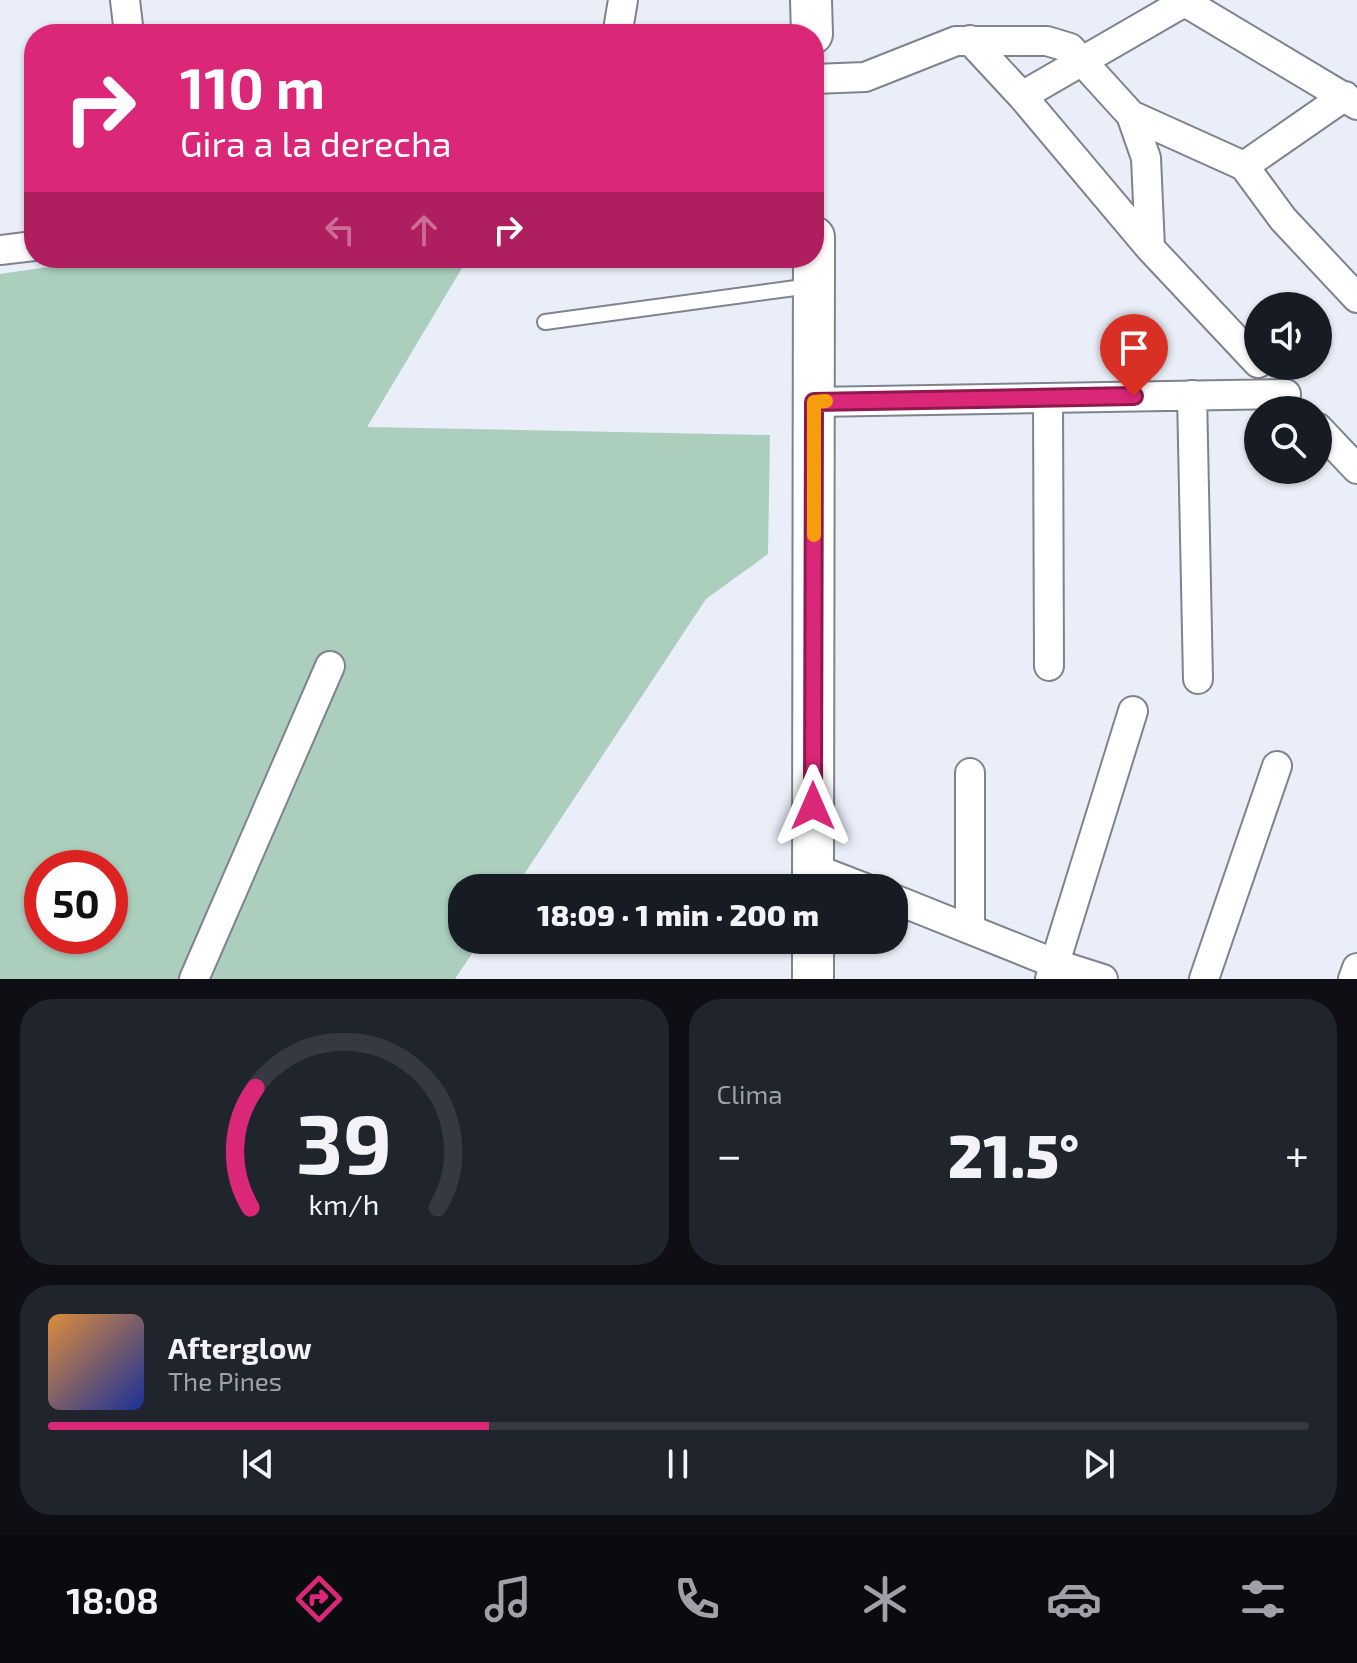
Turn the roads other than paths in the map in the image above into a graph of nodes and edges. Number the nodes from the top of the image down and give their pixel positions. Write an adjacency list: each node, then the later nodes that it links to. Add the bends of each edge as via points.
1 (125, 0): 4 (street)
2 (811, 0): 5 (main road)
3 (1187, 1): 7 (street); 10 (street)
4 (128, 24)
5 (812, 24)
6 (970, 40): 7 (street, via 1047,41 1070,48); 8 (street, via 865,77); 9 (street)
7 (1083, 61): 9 (street); 11 (street)
8 (824, 79)
9 (1022, 96): 14 (street)
10 (1351, 100): 12 (street)
11 (1131, 115): 12 (street); 14 (street, via 1146,158)
12 (1244, 166): 18 (street, via 1283,219)
13 (24, 247): 15 (street)
14 (1150, 248): 20 (street)
15 (0, 250)
16 (815, 268): 17 (main road)
17 (815, 285): 19 (lane); 26 (main road)
18 (1357, 298)
19 (545, 322)
20 (1244, 349)
21 (1273, 380): 23 (street)
22 (1192, 395): 24 (street); 25 (street); 31 (street)
23 (1288, 396)
24 (1048, 398): 26 (street); 30 (street)
25 (1244, 399)
26 (814, 402): 35 (main road)
27 (1332, 443): 28 (street)
28 (1357, 469)
29 (330, 666): 41 (street)
30 (1049, 666)
31 (1198, 679)
32 (1133, 711): 40 (street)
33 (1277, 766): 44 (street)
34 (970, 773): 37 (street)
35 (813, 874)
36 (908, 905): 37 (street)
37 (970, 929): 40 (street)
38 (813, 954): 42 (main road)
39 (1357, 968): 45 (street)
40 (1053, 971): 43 (street)
41 (194, 979)
42 (813, 979)
43 (1103, 979)
44 (1204, 979)
45 (1353, 979)

